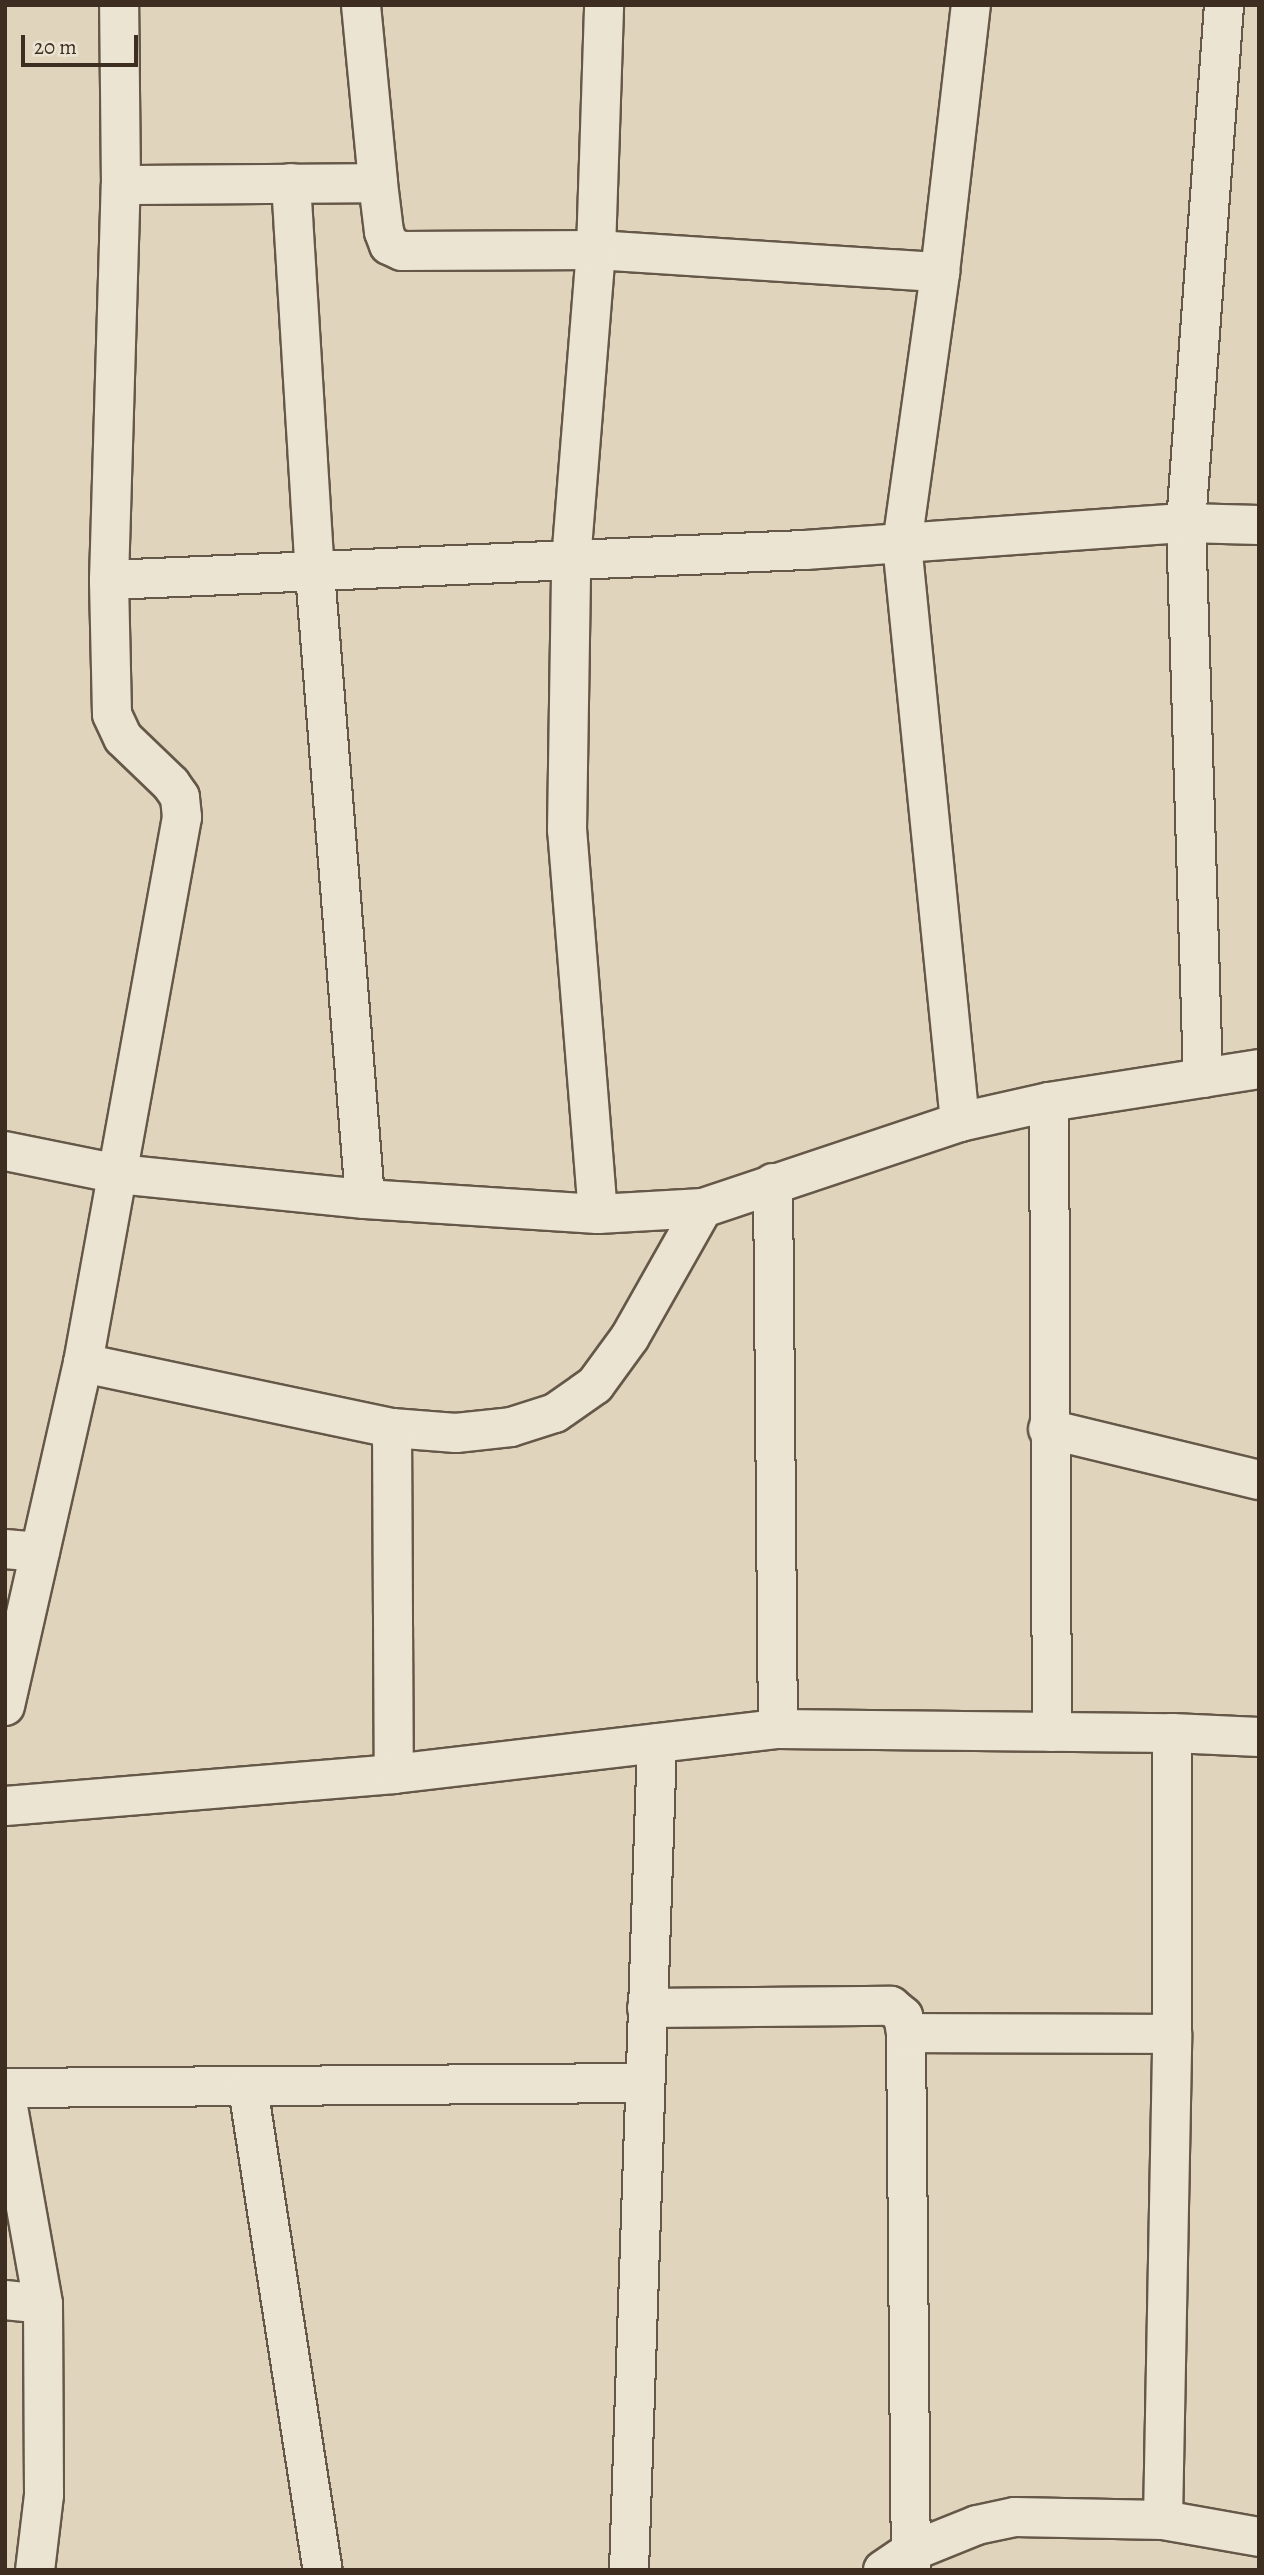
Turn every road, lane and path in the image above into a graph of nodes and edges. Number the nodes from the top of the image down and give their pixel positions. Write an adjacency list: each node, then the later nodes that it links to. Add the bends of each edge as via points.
1 (119, 5): 8 (street)
2 (361, 5): 6 (street)
3 (604, 5): 9 (street)
4 (971, 5): 10 (street)
5 (1224, 5): 11 (street)
6 (378, 183): 7 (street); 9 (street, via 384,232 389,245 402,251)
7 (291, 184): 8 (street); 15 (street)
8 (121, 185): 16 (street)
9 (596, 250): 10 (street); 14 (street)
10 (940, 272): 13 (street)
11 (1186, 523): 12 (street); 13 (street); 18 (street)
12 (1259, 525)
13 (902, 544): 14 (street); 20 (street)
14 (570, 561): 15 (street); 26 (street, via 567,830)
15 (315, 573): 16 (street); 24 (street)
16 (109, 580): 22 (street, via 112,715 123,738 180,797 182,817)
17 (1259, 1069): 18 (street)
18 (1203, 1078): 19 (street)
19 (1048, 1102): 20 (street); 29 (street)
20 (960, 1122): 23 (street)
21 (5, 1151): 22 (street)
22 (118, 1174): 24 (street); 27 (street)
23 (773, 1183): 25 (street); 33 (street)
24 (365, 1199): 26 (street)
25 (703, 1208): 26 (street); 28 (street, via 630,1337 595,1385 555,1413 511,1427 456,1433)
26 (598, 1214)
27 (83, 1363): 28 (street); 31 (street)
28 (393, 1428): 38 (street)
29 (1048, 1429): 30 (street); 34 (street)
30 (1259, 1480)
31 (22, 1550): 32 (street)
32 (5, 1706)
33 (778, 1729): 34 (street); 37 (street)
34 (1052, 1732): 35 (street)
35 (1172, 1733): 36 (street); 42 (street)
36 (1259, 1737)
37 (657, 1743): 38 (street); 40 (street)
38 (394, 1774): 39 (street)
39 (5, 1806)
40 (647, 2008): 41 (street, via 891,2006 903,2016); 43 (street)
41 (906, 2032): 42 (street); 50 (street)
42 (1172, 2034): 48 (street)
43 (643, 2083): 44 (street); 53 (street)
44 (248, 2088): 45 (street); 52 (street)
45 (5, 2089): 47 (street)
46 (5, 2300): 47 (street)
47 (43, 2304): 51 (street, via 44,2495)
48 (1163, 2520): 49 (street); 50 (street, via 1015,2516 977,2525)
49 (1259, 2537)
50 (902, 2564)
51 (35, 2570)
52 (323, 2570)
53 (629, 2570)

